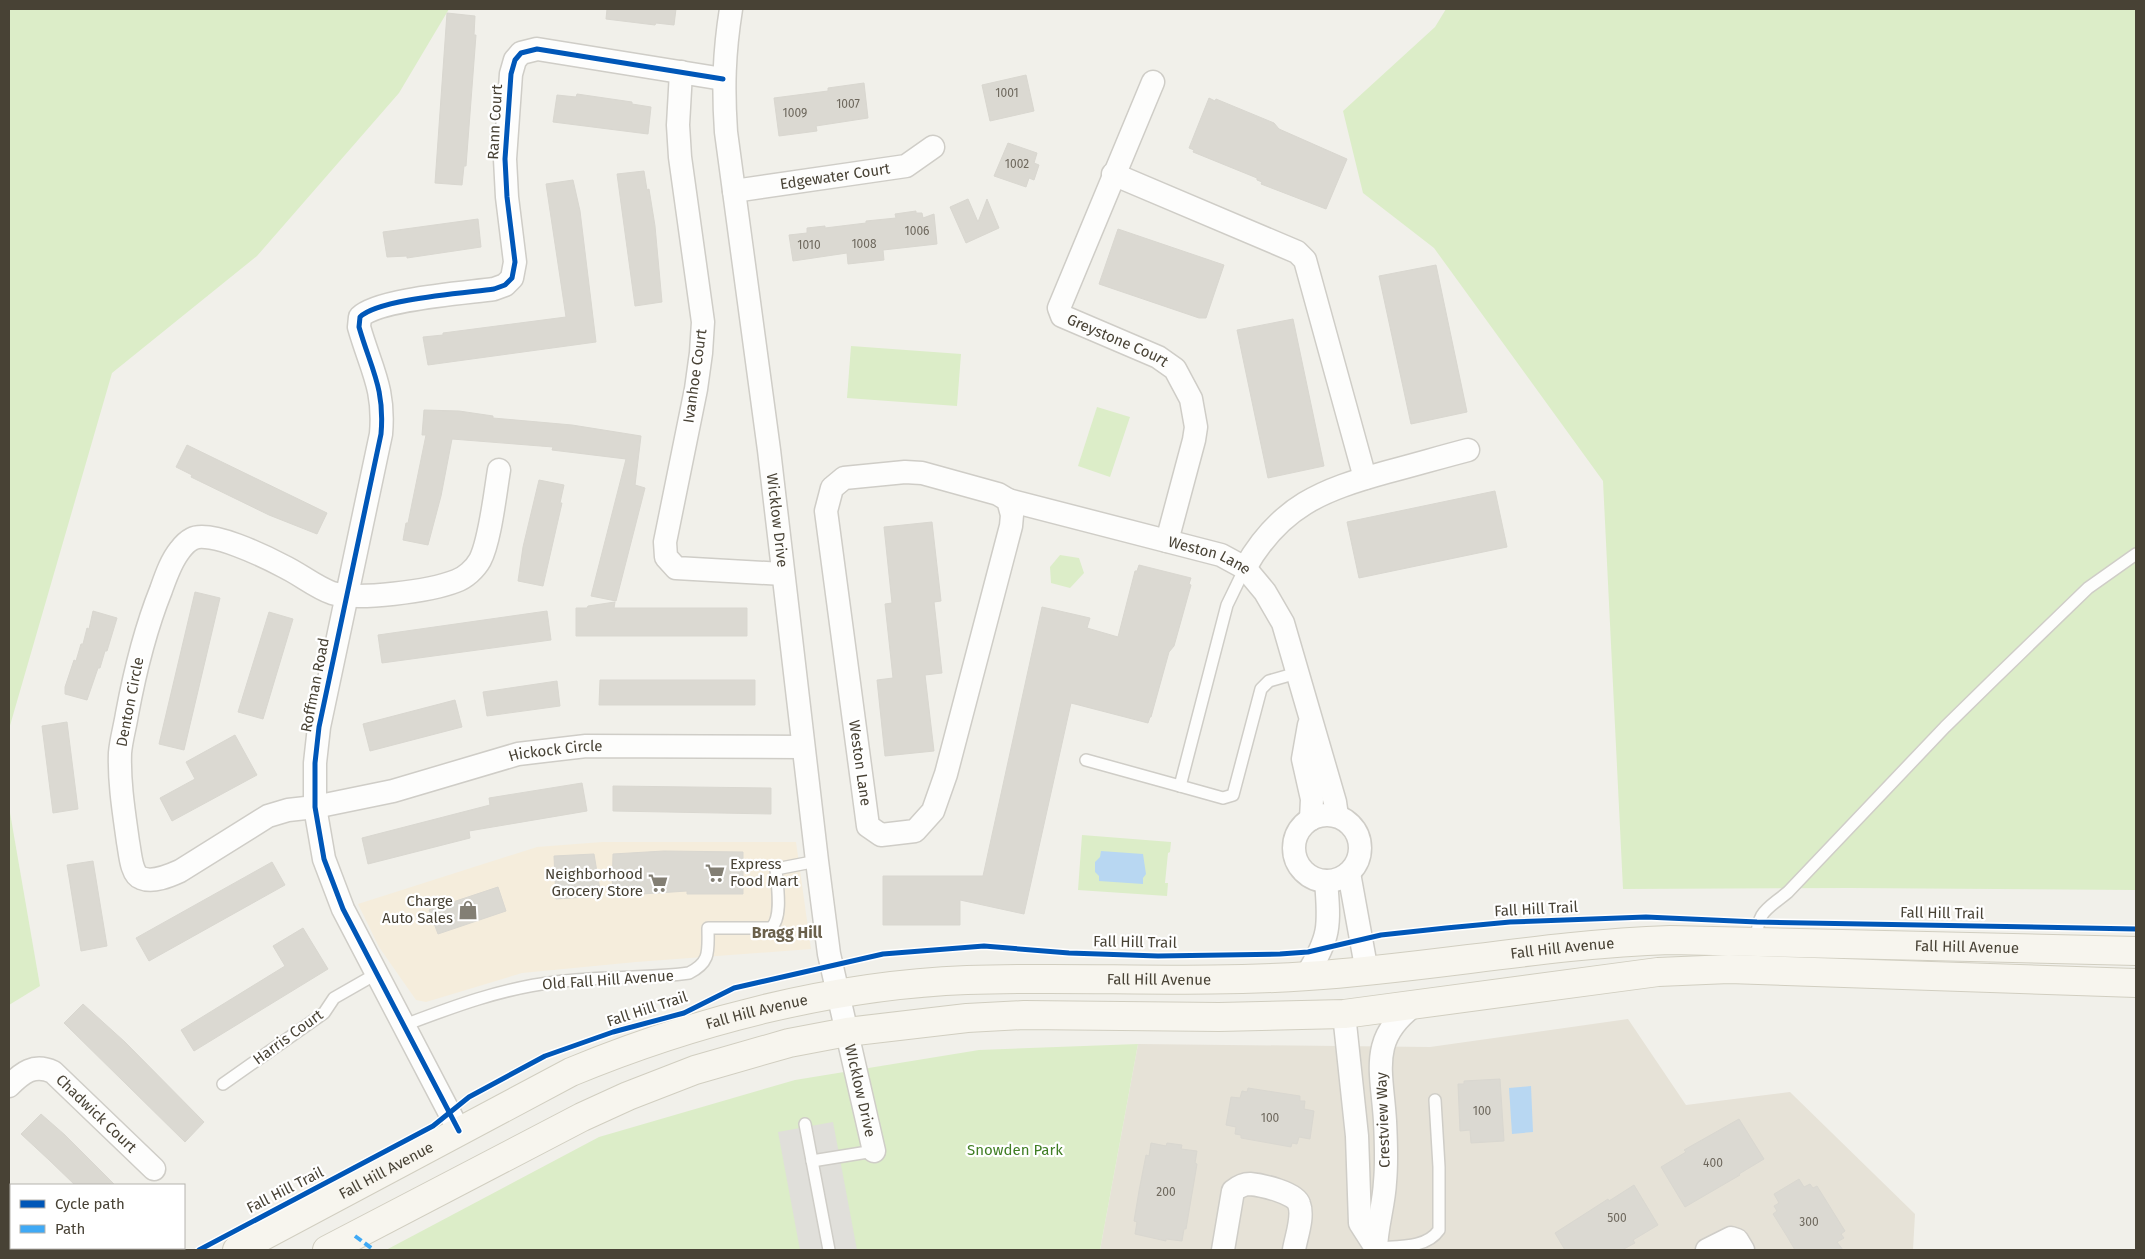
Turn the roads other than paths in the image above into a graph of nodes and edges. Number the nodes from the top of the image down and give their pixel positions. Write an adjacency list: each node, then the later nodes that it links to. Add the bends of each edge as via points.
1 (731, 9): 3 (street, Wicklow Drive)
2 (681, 72): 3 (street, Rann Court); 8 (street, Rann Court, via 537,49 521,53 510,74 505,159 515,262 512,278 494,289 410,300); 16 (street, Ivanhoe Court, via 680,158 703,322 696,389 665,542 666,557 676,568)
3 (723, 79): 7 (street, Wicklow Drive)
4 (1153, 82): 6 (street, Greystone Court)
5 (933, 147): 7 (street, Edgewater Court, via 906,166)
6 (1113, 174): 11 (street, via 1296,252 1305,260); 13 (street, Greystone Court, via 1059,308 1062,316 1158,357 1175,369 1191,400 1196,428)
7 (734, 191): 16 (street, Wicklow Drive)
8 (366, 311): 17 (street, Roffman Road, via 360,317 359,327 376,373 383,415)
9 (1468, 450): 11 (street)
10 (499, 470): 17 (street, via 484,548 470,573 457,581 434,587)
11 (1365, 478): 15 (street, via 1322,493 1294,510 1270,531)
12 (1008, 500): 12 (street, Weston Lane, via 998,494 922,473 844,478 832,488 826,511 868,826 881,835 916,831 933,811 946,774 1011,526); 13 (street, Weston Lane)
13 (1168, 541): 15 (street, Weston Lane, via 1221,555)
14 (2136, 554): 29 (lane, via 2088,588 1945,727 1788,892 1761,915 1757,922)
15 (1245, 568): 18 (street, Weston Lane, via 1265,592 1282,623); 22 (lane, via 1227,604)
16 (783, 574): 20 (street, Wicklow Drive)
17 (346, 596): 23 (street, Roffman Road, via 318,727); 23 (street, Denton Circle, via 333,593 284,566 237,546 210,537 192,539 171,565 147,627 120,753 129,847 135,873 140,878 152,880 180,871 268,816)
18 (1297, 673): 19 (street, Weston Lane); 22 (lane, via 1269,681 1261,689 1233,795 1223,798)
19 (1310, 722): 24 (street, Weston Lane); 25 (street, Weston Lane, via 1303,759 1312,799)
20 (803, 747): 23 (street, Hickock Circle, via 586,746 518,754 393,791); 26 (street, Wicklow Drive)
21 (1086, 760): 22 (lane)
22 (1180, 786)
23 (315, 807): 32 (street, Roffman Road, via 324,859 343,909)
24 (1337, 816): 25 (street); 27 (street, via 1353,828 1361,846 1358,861)
25 (1311, 819): 28 (street, via 1297,834 1295,856 1306,874)
26 (816, 861): 35 (street, Wicklow Drive); 38 (lane, Old Fall Hill Avenue, via 776,869 778,914 771,928 708,928 707,956 699,968 689,974 556,982 522,988 461,1003)
27 (1349, 873): 28 (street); 31 (street)
28 (1326, 882): 33 (street, via 1328,935)
29 (1756, 942): 30 (main road, Fall Hill Avenue); 31 (main road, Fall Hill Avenue, via 1616,942)
30 (2136, 951)
31 (1368, 972): 33 (main road, Fall Hill Avenue); 37 (main road)
32 (376, 974): 38 (street, Roffman Road); 40 (lane, Harris Court, via 334,998 324,1013)
33 (1306, 976): 35 (main road, Fall Hill Avenue, via 965,980)
34 (2136, 982): 36 (main road, Fall Hill Avenue, via 1729,968 1658,972)
35 (838, 993): 39 (street, Wicklow Drive); 44 (main road, Fall Hill Avenue, via 677,1034 604,1058)
36 (1416, 1004): 37 (main road, Fall Hill Avenue); 53 (street, Crestview Way, via 1395,1021 1382,1050 1385,1182)
37 (1344, 1014): 39 (main road, Fall Hill Avenue, via 1219,1017 1024,1015); 53 (street, Crestview Way, via 1357,1136 1360,1223)
38 (402, 1026): 44 (street, Roffman Road)
39 (847, 1032): 45 (street, WIcklow Drive); 49 (main road, Fall Hill Avenue, via 790,1043 696,1070 628,1096)
40 (223, 1084)
41 (9, 1086): 47 (street, Chadwick Court, via 30,1069 52,1072)
42 (1435, 1100): 53 (lane, via 1439,1230 1426,1242)
43 (805, 1124): 46 (lane)
44 (458, 1131): 48 (main road, Fall Hill Avenue)
45 (874, 1151): 46 (lane)
46 (812, 1161): 50 (lane)
47 (154, 1169)
48 (237, 1250)
49 (327, 1250)
50 (829, 1250)
51 (1223, 1250): 52 (street, via 1233,1191 1250,1184 1292,1195 1299,1201 1301,1210)
52 (1294, 1250)
53 (1372, 1250)
54 (1707, 1250): 55 (street, via 1731,1238 1737,1240)
55 (1743, 1250)

